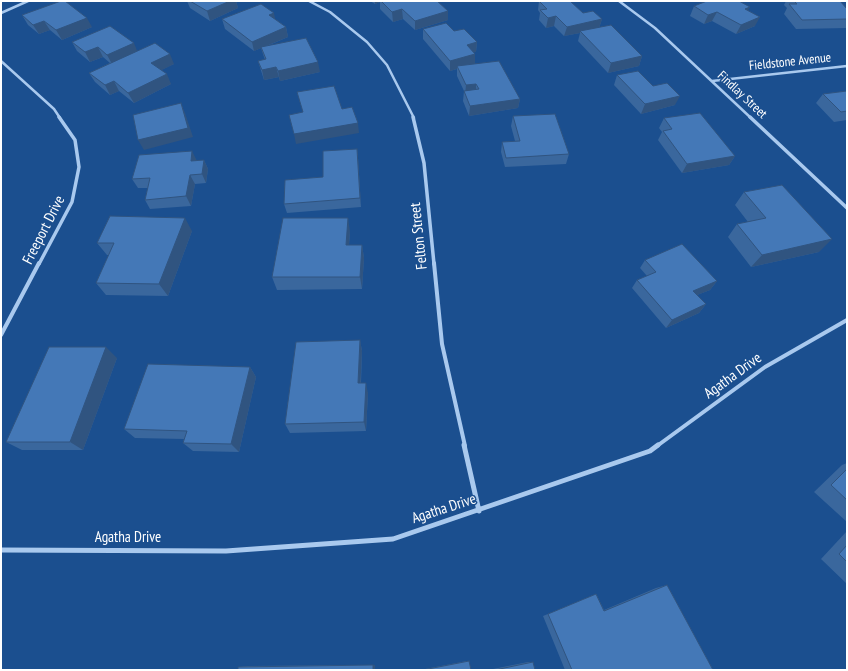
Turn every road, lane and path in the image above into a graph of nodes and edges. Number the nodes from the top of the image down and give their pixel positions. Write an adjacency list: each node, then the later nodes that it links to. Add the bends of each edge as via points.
1 (28, 1): 4 (street)
2 (309, 1): 11 (street, Felton Street, via 330,12 367,42 387,65 413,115 424,162 442,344)
3 (619, 1): 7 (street, Findlay Street, via 655,28)
4 (1, 13)
5 (1, 61): 10 (street, Freeport Drive, via 54,109 75,140 79,167 72,202)
6 (847, 66): 7 (street, Fieldstone Avenue)
7 (712, 80): 8 (street, Findlay Street)
8 (847, 208)
9 (847, 320): 11 (street, Agatha Drive, via 765,367 650,451)
10 (1, 336)
11 (479, 510): 12 (street, Agatha Drive, via 393,538 226,551)
12 (1, 550)

